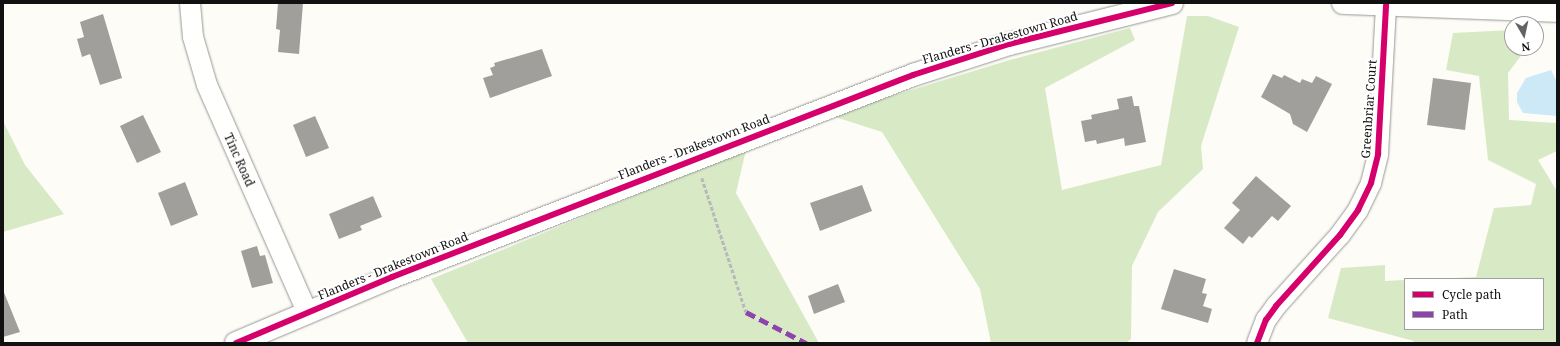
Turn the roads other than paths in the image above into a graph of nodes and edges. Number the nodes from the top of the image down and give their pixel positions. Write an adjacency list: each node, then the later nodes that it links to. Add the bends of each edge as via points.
1 (190, 3): 6 (street, Tinc Road, via 192,38 205,80)
2 (1172, 3): 6 (street, Flanders - Drakestown Road, via 968,56 913,74)
3 (1343, 3): 4 (street)
4 (1386, 5): 5 (street); 8 (street, Greenbriar Court, via 1378,154 1371,183 1358,210 1340,235 1266,320)
5 (1557, 11)
6 (307, 312): 7 (street, Flanders - Drakestown Road)
7 (236, 343)
8 (1257, 343)

